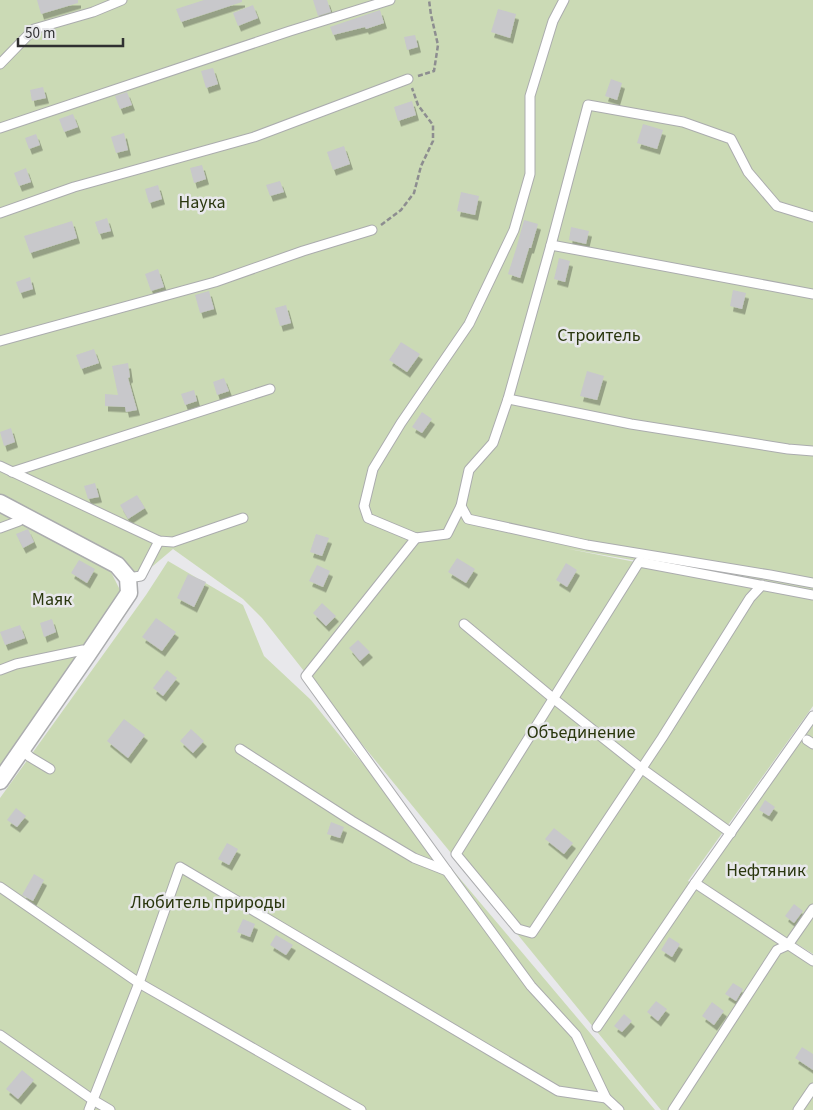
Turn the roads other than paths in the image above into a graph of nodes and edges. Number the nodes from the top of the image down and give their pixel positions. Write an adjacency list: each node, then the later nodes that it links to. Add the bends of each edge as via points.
1 (122, 0): 4 (lane, via 34,29)
2 (390, 0): 6 (lane)
3 (564, 0): 23 (lane, via 553,21 530,96 530,174 514,230 469,324 401,423 374,469 364,506 368,518)
4 (0, 64)
5 (408, 78): 7 (lane, via 254,137 74,187)
6 (0, 128)
7 (0, 213)
8 (813, 217): 10 (lane, via 777,206 748,172 731,138 683,122 588,105)
9 (372, 230): 12 (lane, via 215,282)
10 (551, 245): 11 (lane); 14 (lane)
11 (813, 294)
12 (0, 341)
13 (270, 389): 17 (lane)
14 (508, 399): 15 (lane, via 631,424); 19 (lane, via 493,443 469,470)
15 (813, 451)
16 (0, 466): 17 (lane)
17 (12, 472): 24 (lane)
18 (0, 503): 20 (street)
19 (461, 506): 23 (lane, via 447,534); 26 (lane, via 468,519 541,535)
20 (22, 516): 22 (lane, via 19,521); 25 (street, via 117,566)
21 (243, 518): 24 (lane, via 173,542)
22 (0, 528)
23 (416, 538): 40 (lane, via 306,676)
24 (159, 541): 25 (lane, via 141,576)
25 (128, 578): 30 (street, via 128,593)
26 (813, 583)
27 (762, 585): 28 (lane); 32 (lane, via 639,562); 36 (lane, via 750,598)
28 (813, 595)
29 (464, 624): 32 (lane)
30 (88, 654): 31 (lane, via 82,650); 35 (street)
31 (0, 670)
32 (554, 699): 36 (lane); 36 (lane, via 456,854 518,929 532,933)
33 (813, 716): 39 (lane)
34 (240, 749): 40 (lane, via 383,840 414,858)
35 (22, 750): 37 (lane); 38 (street)
36 (641, 768): 39 (lane)
37 (50, 769)
38 (0, 782)
39 (731, 833): 41 (lane)
40 (447, 871): 50 (lane, via 531,986 576,1035)
41 (695, 883): 44 (lane); 47 (lane)
42 (0, 887): 46 (lane)
43 (813, 910): 44 (lane)
44 (788, 945): 45 (lane); 56 (lane, via 777,950)
45 (813, 960)
46 (139, 983): 50 (lane, via 180,867 558,1091); 51 (lane); 54 (lane)
47 (597, 1027)
48 (0, 1035): 51 (lane)
49 (813, 1088): 57 (lane)
50 (606, 1098): 55 (lane)
51 (93, 1100): 52 (lane); 53 (lane)
52 (89, 1110)
53 (110, 1110)
54 (361, 1110)
55 (619, 1110)
56 (673, 1110)
57 (798, 1110)

